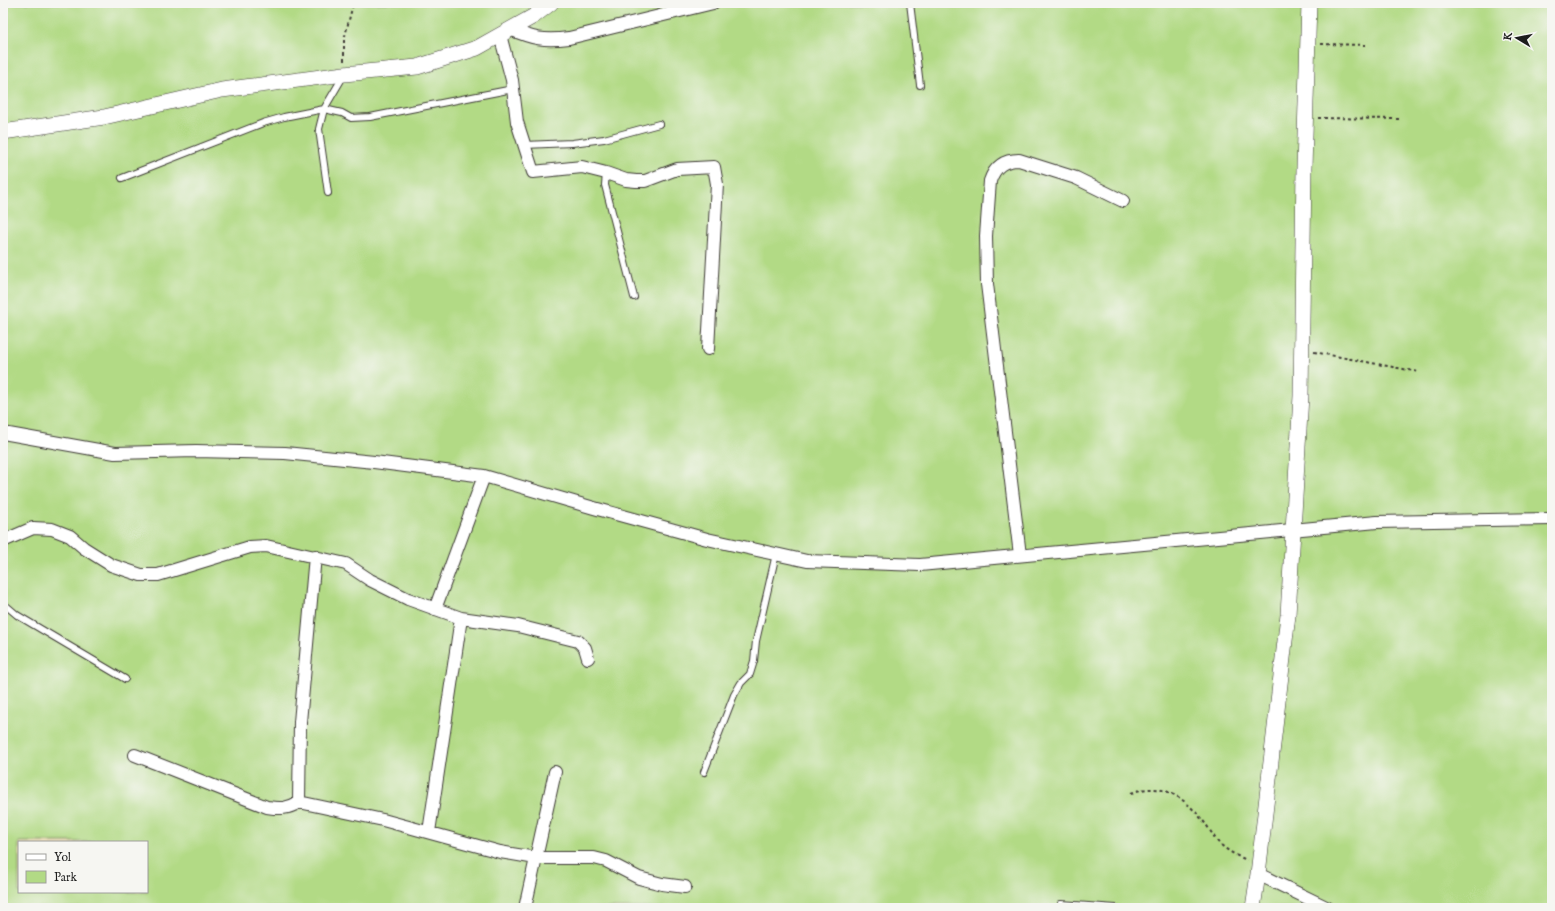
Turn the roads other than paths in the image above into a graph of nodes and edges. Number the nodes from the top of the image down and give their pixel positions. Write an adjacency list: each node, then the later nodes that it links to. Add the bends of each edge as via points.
1 (551, 3): 5 (street)
2 (713, 3): 5 (street, via 549,40)
3 (910, 3): 8 (lane)
4 (1309, 3): 22 (street, via 1302,396)
5 (506, 32): 6 (street, via 477,48 417,67); 7 (street)
6 (344, 74): 9 (lane); 11 (street, via 222,90 104,117)
7 (512, 79): 9 (lane, via 364,118 351,118); 12 (street, via 517,122)
8 (920, 85)
9 (324, 108): 14 (lane, via 273,119); 15 (lane, via 319,130)
10 (659, 124): 12 (lane, via 604,139)
11 (3, 132)
12 (524, 145): 13 (street, via 532,172 582,167)
13 (606, 172): 17 (lane, via 605,185); 18 (street, via 626,180 645,181 677,169 714,167 717,184)
14 (122, 178)
15 (328, 193)
16 (1123, 201): 25 (street, via 1076,178 1019,160 1003,162 997,167 990,181 986,236 987,284)
17 (634, 297)
18 (708, 349)
19 (3, 433): 20 (street, via 115,453 285,453)
20 (484, 476): 24 (street, via 707,539); 28 (street)
21 (1552, 519): 22 (street, via 1376,522)
22 (1293, 529): 25 (street); 38 (street, via 1288,615)
23 (3, 541): 26 (street, via 33,528 52,529 70,536 111,565 141,575 158,576 250,547 266,546)
24 (776, 554): 25 (street, via 807,561 920,565); 34 (lane, via 750,674 734,694)
25 (1020, 555)
26 (315, 556): 28 (street, via 346,564 408,600); 35 (street, via 300,722)
27 (3, 603): 31 (lane)
28 (435, 609): 29 (street)
29 (461, 618): 30 (street, via 518,626 578,641 586,648); 36 (street)
30 (588, 658)
31 (125, 679)
32 (135, 756): 35 (street, via 267,807 281,809)
33 (555, 772): 37 (street)
34 (704, 772)
35 (299, 802): 36 (street)
36 (429, 832): 37 (street, via 500,852)
37 (536, 858): 39 (street, via 594,858 606,861 639,878); 41 (street)
38 (1259, 870): 43 (street); 44 (street)
39 (685, 886)
40 (1061, 904): 42 (lane)
41 (525, 908)
42 (1116, 908)
43 (1253, 908)
44 (1328, 908)

